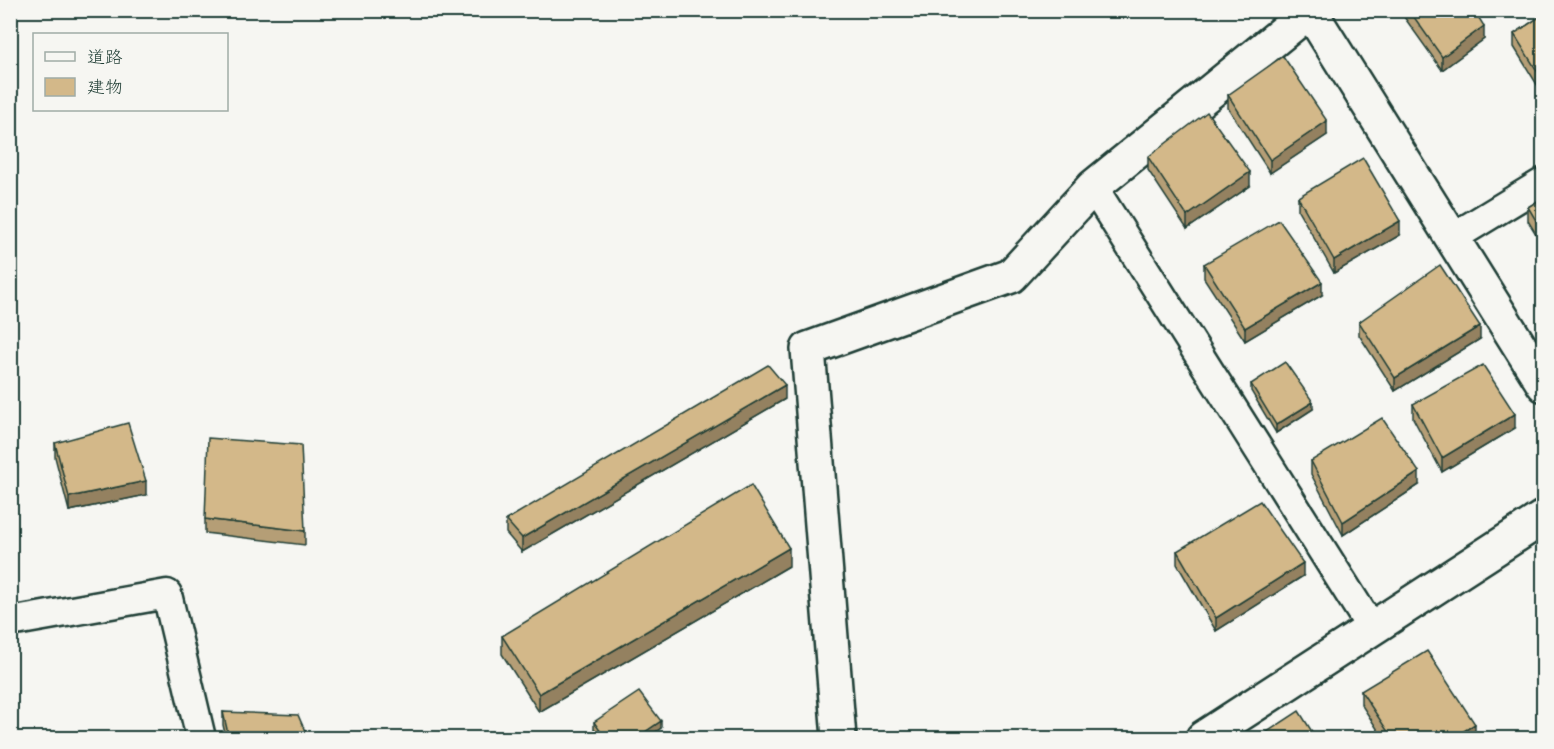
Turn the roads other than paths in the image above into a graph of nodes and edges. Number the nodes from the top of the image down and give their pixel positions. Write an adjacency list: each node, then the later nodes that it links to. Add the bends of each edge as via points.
1 (1311, 11): 3 (street); 4 (street)
2 (1544, 182): 4 (lane)
3 (1093, 187): 8 (lane); 10 (street, via 1011,276 808,350)
4 (1452, 238): 5 (street)
5 (1544, 385)
6 (1544, 517): 8 (street)
7 (10, 622): 9 (lane, via 167,594)
8 (1372, 629): 11 (street)
9 (201, 738)
10 (839, 738)
11 (1203, 738)

